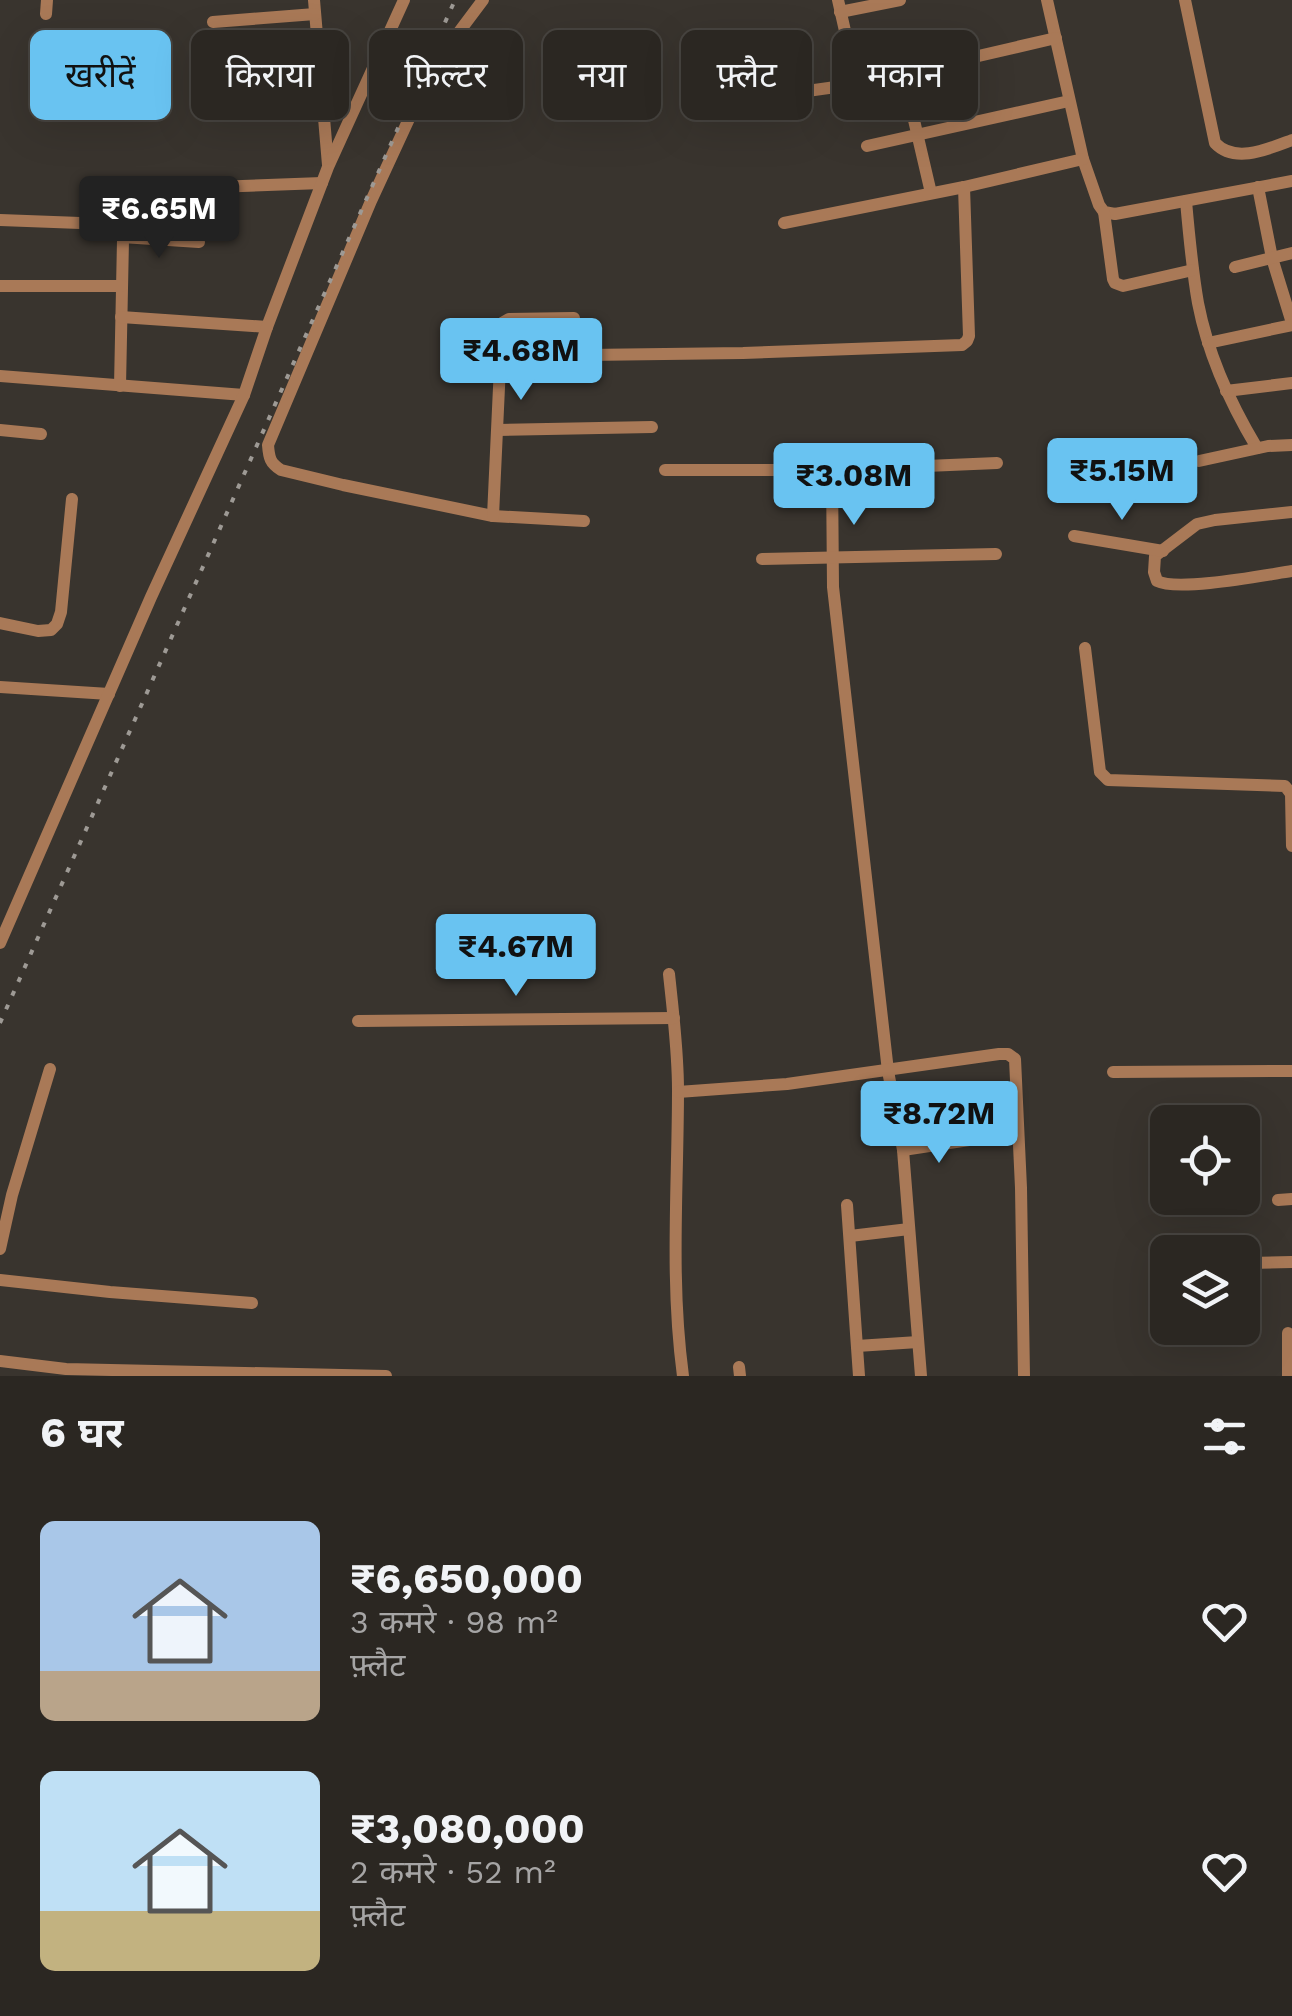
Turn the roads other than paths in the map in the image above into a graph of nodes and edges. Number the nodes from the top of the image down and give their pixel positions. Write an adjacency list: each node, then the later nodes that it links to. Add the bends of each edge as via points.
1 (404, 0): 18 (street)
2 (483, 0): 60 (street, via 426,82 268,445 271,463 281,470)
3 (900, 0): 6 (street)
4 (1047, 0): 9 (street)
5 (1184, 0): 15 (street, via 1215,144 1232,155)
6 (839, 6)
7 (314, 7): 8 (street)
8 (212, 22)
9 (1056, 38): 10 (street); 11 (street)
10 (978, 56)
11 (1070, 101): 14 (street); 17 (street)
12 (323, 120): 18 (street)
13 (914, 120): 14 (street)
14 (918, 135): 16 (street); 24 (street)
15 (1292, 140)
16 (867, 146)
17 (1084, 159): 21 (street); 26 (street)
18 (328, 167): 20 (street)
19 (1292, 181): 22 (street)
20 (322, 183): 23 (street); 40 (street)
21 (964, 186): 24 (street); 42 (street, via 969,336 962,346)
22 (1258, 186): 25 (street); 32 (street)
23 (215, 188)
24 (931, 193): 28 (street)
25 (1186, 201): 26 (street); 34 (street)
26 (1104, 212): 34 (street, via 1115,283)
27 (0, 220): 29 (street, via 106,224)
28 (784, 223)
29 (122, 237): 30 (street); 36 (street)
30 (199, 242)
31 (1292, 253): 32 (street)
32 (1272, 258): 33 (street); 39 (street)
33 (1235, 267)
34 (1194, 270): 41 (street)
35 (0, 286): 36 (street)
36 (122, 286): 37 (street)
37 (122, 316): 40 (street); 45 (street)
38 (574, 318): 42 (street, via 505,320)
39 (1292, 324): 41 (street)
40 (267, 327): 47 (street)
41 (1208, 343): 46 (street)
42 (502, 356): 50 (street)
43 (0, 376): 45 (street)
44 (1292, 383): 46 (street)
45 (120, 386): 47 (street)
46 (1226, 392): 53 (street)
47 (244, 395): 71 (street)
48 (652, 427): 50 (street)
49 (0, 430): 51 (street)
50 (498, 430): 60 (street)
51 (41, 434)
52 (1292, 445): 53 (street)
53 (1256, 448): 54 (street)
54 (1199, 461)
55 (997, 463): 57 (street)
56 (665, 470): 57 (street)
57 (832, 470): 65 (street)
58 (72, 499): 68 (street, via 57,624 38,631)
59 (1292, 512): 63 (street, via 1197,524)
60 (494, 516): 61 (street)
61 (584, 520)
62 (1074, 536): 63 (street)
63 (1162, 550): 67 (street, via 1154,572 1164,585)
64 (996, 554): 65 (street)
65 (833, 556): 66 (street); 78 (street)
66 (762, 559)
67 (1292, 571)
68 (0, 623)
69 (1085, 648): 72 (street, via 1100,772 1108,780 1285,786 1292,794)
70 (0, 687): 71 (street)
71 (109, 694): 73 (street)
72 (1292, 846)
73 (0, 943)
74 (669, 974): 75 (street)
75 (674, 1018): 76 (street); 81 (street)
76 (358, 1022)
77 (50, 1069): 87 (street)
78 (888, 1070): 81 (street); 83 (street); 101 (street, via 999,1054 1015,1058)
79 (1292, 1070): 80 (street)
80 (1114, 1072)
81 (678, 1092): 98 (street, via 674,1260)
82 (969, 1140): 83 (street)
83 (903, 1150): 85 (street)
84 (847, 1204): 86 (street)
85 (909, 1229): 86 (street); 93 (street)
86 (850, 1236): 94 (street)
87 (0, 1249)
88 (1292, 1262): 89 (street)
89 (1260, 1263)
90 (0, 1280): 91 (street)
91 (252, 1304)
92 (1288, 1333): 102 (street)
93 (918, 1342): 94 (street); 100 (street)
94 (857, 1346): 99 (street)
95 (0, 1362): 96 (street)
96 (149, 1373): 97 (street)
97 (386, 1376)
98 (683, 1376)
99 (859, 1376)
100 (921, 1376)
101 (1024, 1376)
102 (1288, 1376)

